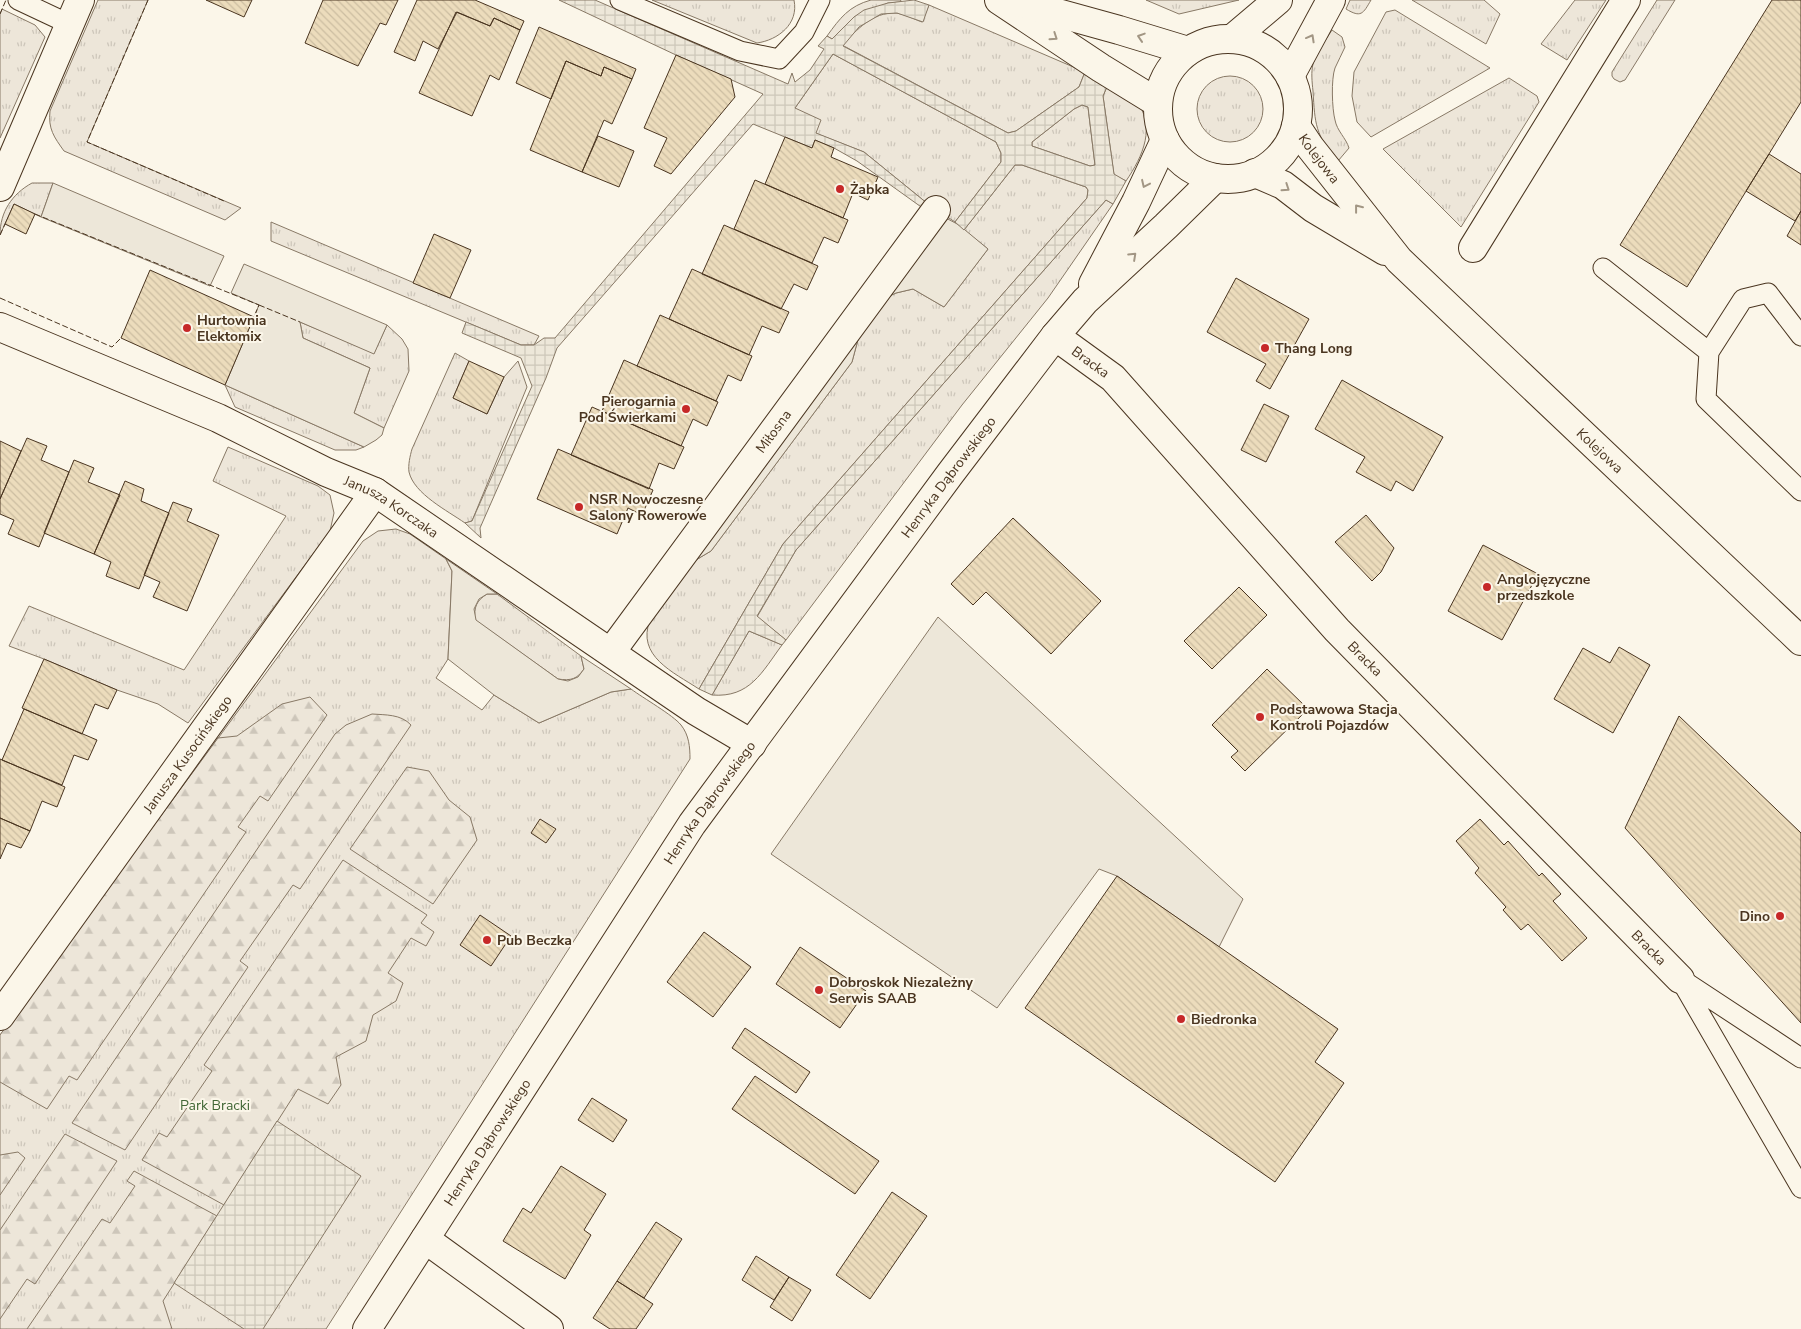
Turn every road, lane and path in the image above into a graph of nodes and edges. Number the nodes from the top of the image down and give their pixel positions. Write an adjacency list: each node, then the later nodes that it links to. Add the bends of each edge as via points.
1 (18, 0): 9 (lane)
2 (620, 0): 3 (lane, via 740,51 779,59 804,32)
3 (820, 0)
4 (999, 0): 13 (street, one-way to 13)
5 (1010, 0): 11 (street, one-way to 5)
6 (1278, 0): 10 (street)
7 (1331, 0): 12 (street, one-way to 7)
8 (1626, 0): 20 (street)
9 (74, 12): 18 (street)
10 (1232, 38): 11 (street, via 1209,41); 12 (street, via 1255,44 1276,57)
11 (1188, 51): 13 (street, via 1173,65 1162,83)
12 (1290, 76): 14 (street, via 1296,92)
13 (1158, 103): 15 (street, via 1159,122)
14 (1296, 126): 16 (street, via 1288,146 1274,162); 21 (street, Kolejowa, one-way to 14)
15 (1165, 140): 17 (street, via 1177,158 1194,170); 23 (street, Henryka Dąbrowskiego, one-way to 23)
16 (1255, 173): 17 (street, via 1235,179); 21 (street, Kolejowa, one-way to 21, via 1283,185 1313,208)
17 (1215, 178): 23 (street, Henryka Dąbrowskiego, one-way to 17)
18 (0, 187)
19 (936, 210): 31 (street, Miłosna)
20 (1473, 248)
21 (1399, 260): 30 (street, Kolejowa)
22 (1603, 268): 27 (lane)
23 (1085, 301): 25 (street, Henryka Dąbrowskiego)
24 (0, 327): 29 (street, Janusza Korczaka, via 218,418 326,472)
25 (1055, 336): 32 (street, Henryka Dąbrowskiego); 33 (street, Bracka, via 1113,378 1337,630)
26 (1801, 336): 27 (lane, via 1768,293 1743,299)
27 (1709, 352): 28 (lane, via 1706,399)
28 (1801, 491)
29 (375, 492): 31 (street, Janusza Korczaka); 34 (street, Janusza Kusocińskiego)
30 (1801, 640)
31 (611, 652): 32 (street, Janusza Korczaka, via 707,718)
32 (752, 744): 37 (street, Henryka Dąbrowskiego, via 692,824)
33 (1680, 979): 35 (lane); 36 (lane)
34 (0, 1016)
35 (1801, 1058)
36 (1801, 1188)
37 (425, 1239): 38 (street, Henryka Dąbrowskiego); 39 (street)
38 (367, 1329)
39 (549, 1329)

